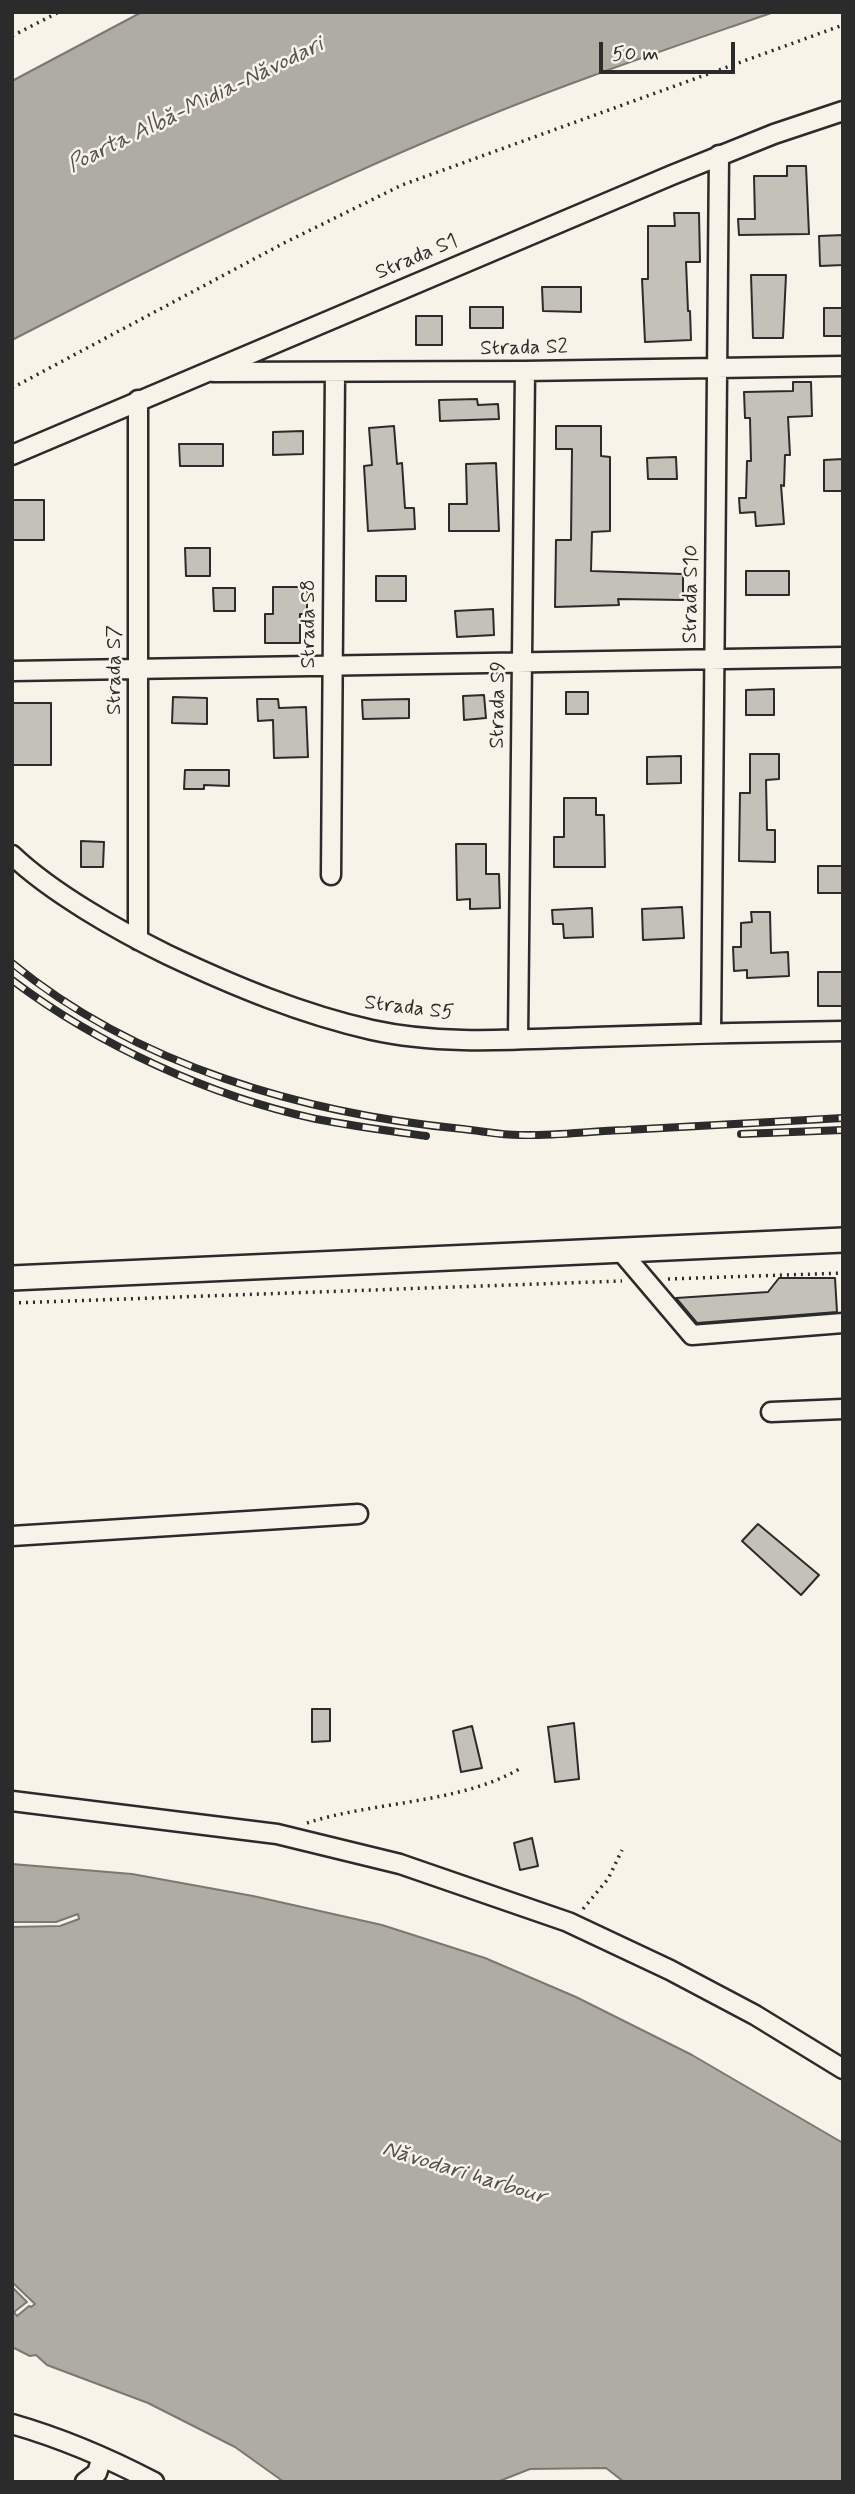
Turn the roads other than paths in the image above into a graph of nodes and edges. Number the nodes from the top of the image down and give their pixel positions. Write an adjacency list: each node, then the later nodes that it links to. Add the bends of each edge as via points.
1 (843, 111): 2 (street, Strada S1)
2 (719, 156): 4 (street, Strada S10); 5 (street, Strada S1)
3 (843, 366): 4 (street, Strada S2)
4 (717, 369): 6 (street, Strada S2); 11 (street, Strada S10)
5 (207, 372): 7 (street, Strada S2); 8 (street, Strada S1)
6 (525, 372): 7 (street, Strada S2); 12 (street, Strada S9)
7 (335, 373): 13 (street, Strada S8)
8 (138, 400): 9 (street, Strada S1); 14 (street, Strada S7)
9 (12, 455)
10 (843, 657): 11 (street)
11 (714, 660): 12 (street); 20 (street, Strada S10)
12 (522, 663): 13 (street); 21 (street, Strada S9)
13 (333, 666): 14 (street); 17 (street, Strada S8)
14 (138, 669): 15 (street); 18 (street, Strada S7)
15 (12, 671)
16 (12, 856): 18 (street, Strada S5)
17 (331, 875)
18 (138, 940): 21 (street, Strada S5, via 304,1012 433,1038)
19 (843, 1031): 20 (street, Strada S5)
20 (711, 1033): 21 (street, Strada S5)
21 (518, 1039)
22 (843, 1240): 23 (main road)
23 (619, 1249): 24 (main road); 25 (street, via 692,1335)
24 (12, 1278)
25 (843, 1323)
26 (843, 1409): 27 (street)
27 (771, 1412)
28 (358, 1514): 29 (street)
29 (12, 1536)
30 (14, 1796): 31 (street, via 277,1834 400,1864 568,1922 755,2015)
31 (843, 2070)
32 (12, 2424): 33 (street)
33 (102, 2457): 34 (street, via 97,2473); 35 (street)
34 (85, 2482)
35 (153, 2482)

